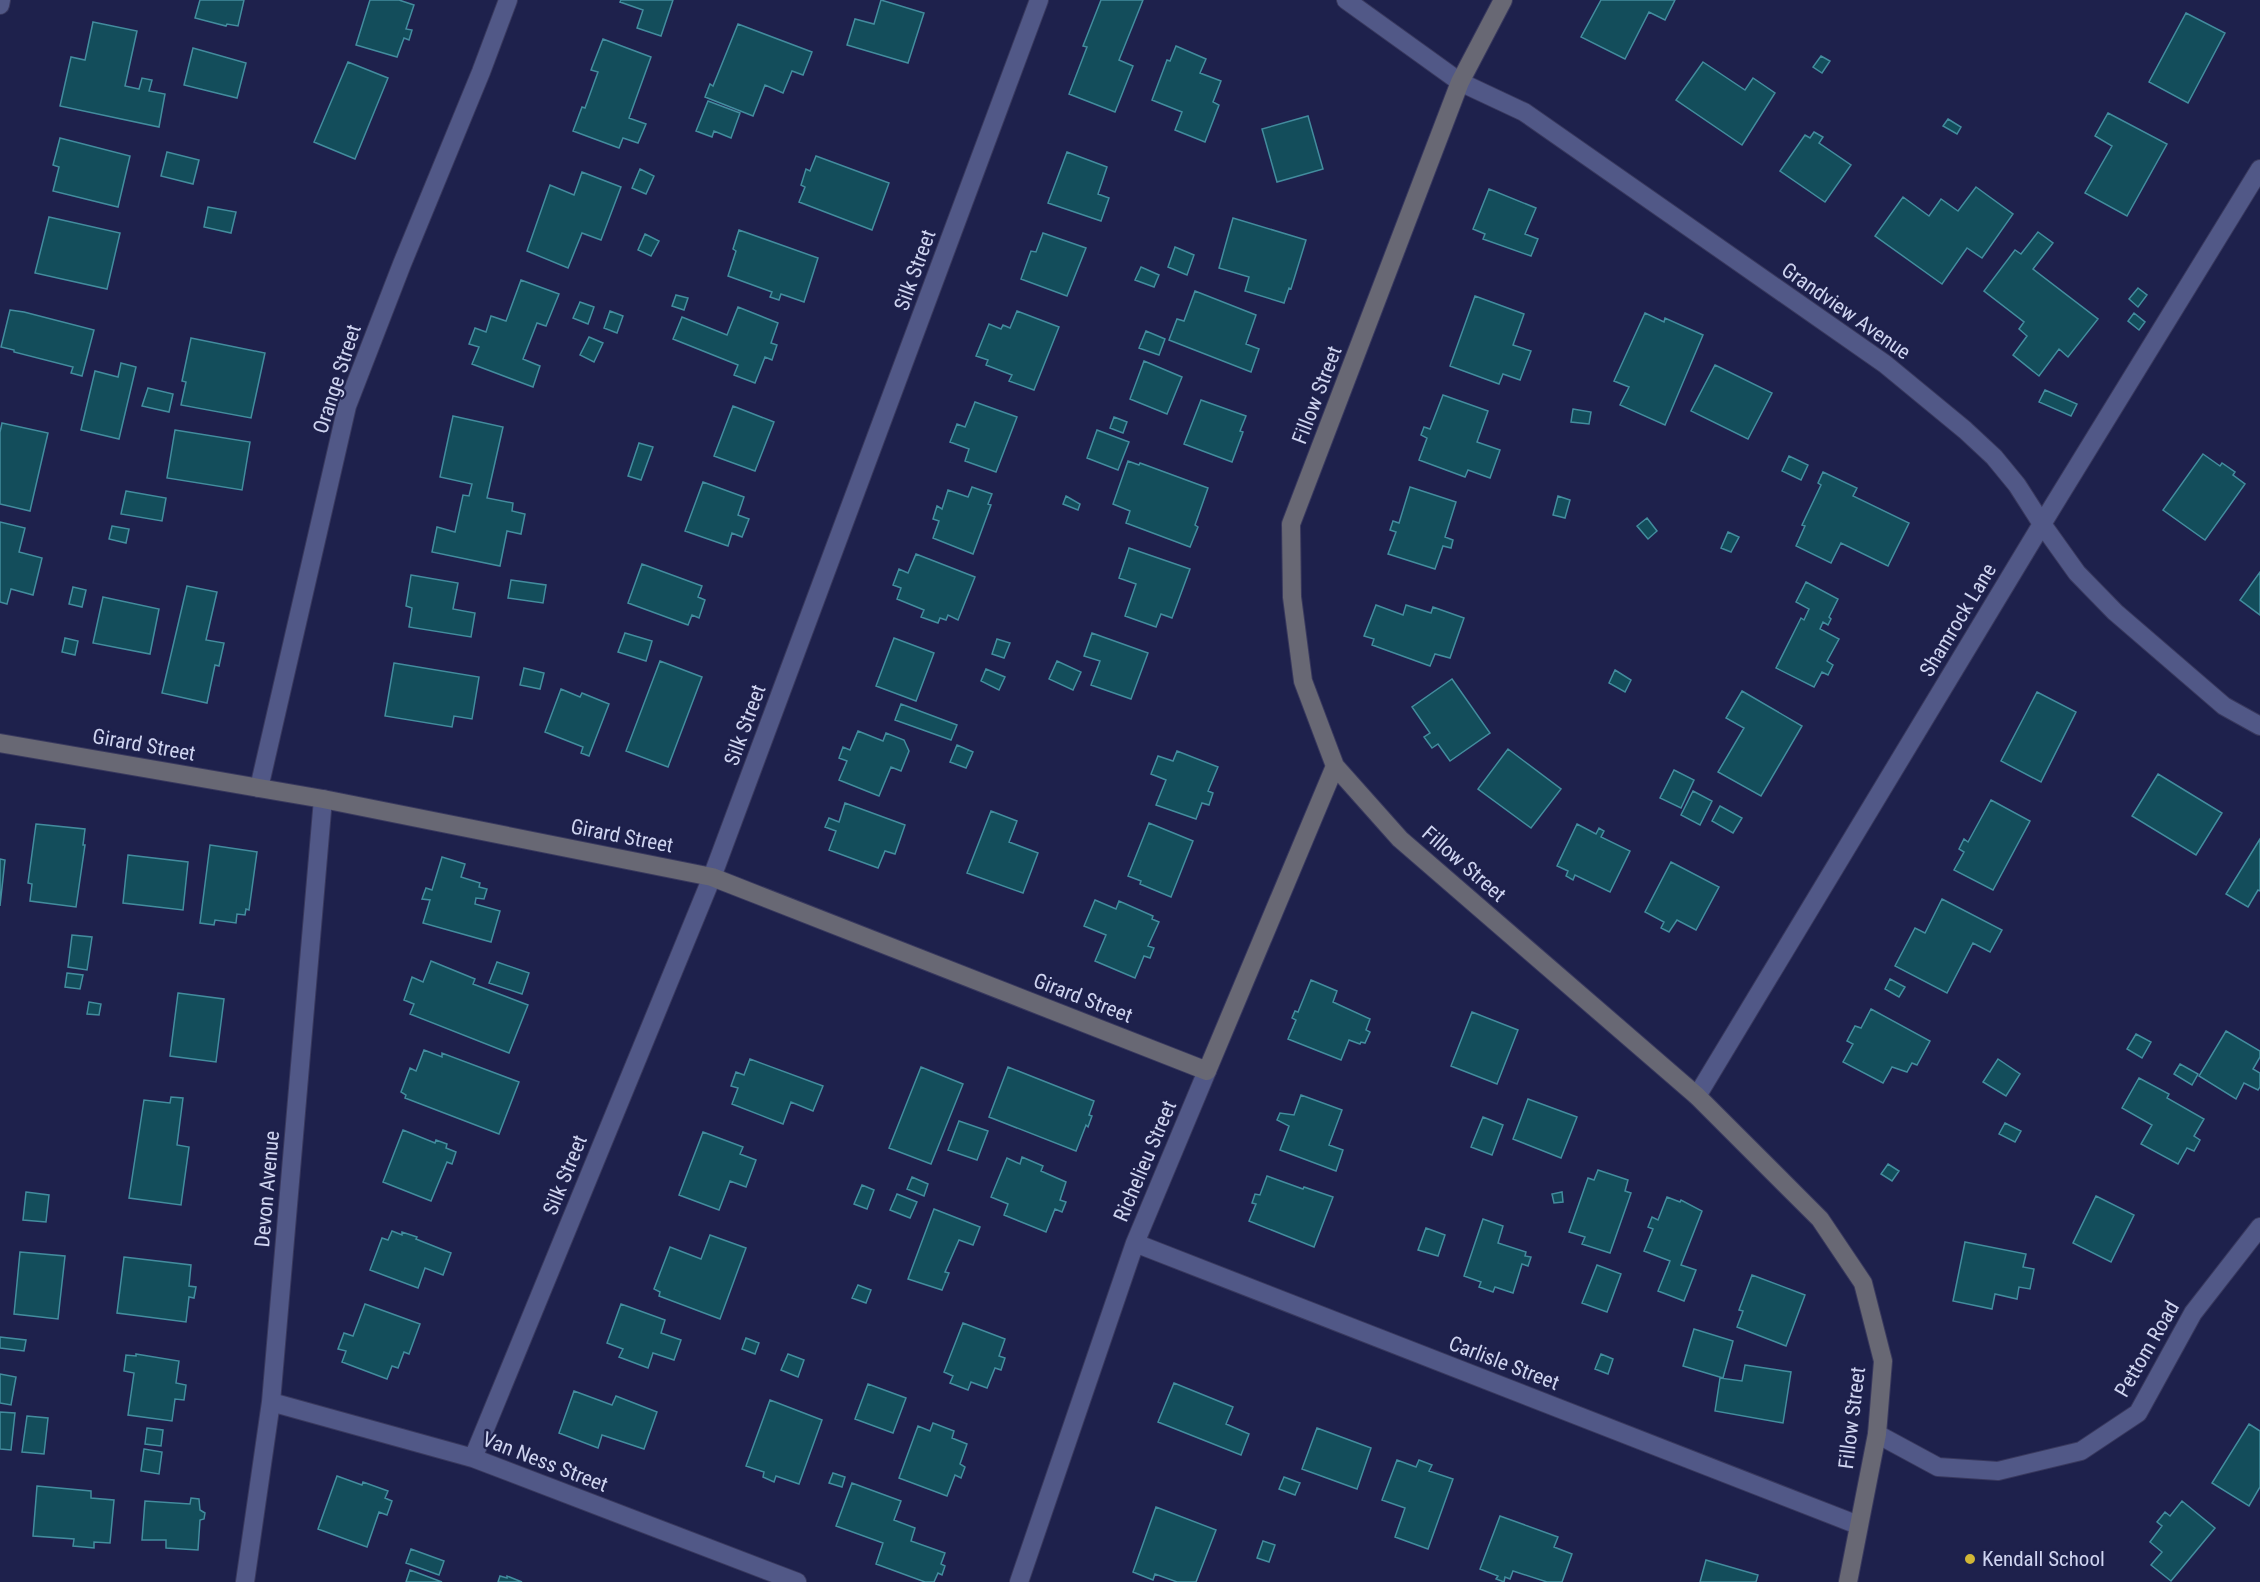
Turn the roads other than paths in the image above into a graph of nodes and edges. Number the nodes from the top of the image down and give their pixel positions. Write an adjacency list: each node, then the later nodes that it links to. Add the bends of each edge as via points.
1 (1, 0): 6 (street)
2 (508, 0): 13 (street, Orange Street, via 347,406)
3 (1039, 0): 15 (street, Silk Street)
4 (1346, 0): 7 (street, Grandview Avenue)
5 (1503, 0): 7 (street, Fillow Street)
6 (0, 5)
7 (1460, 82): 9 (street, Grandview Avenue, via 1524,112 1885,364 1994,457); 12 (street, Fillow Street, via 1291,524 1292,597 1303,681)
8 (2260, 169): 9 (street, Shamrock Lane)
9 (2042, 524): 10 (street, Grandview Avenue, via 2077,573 2115,612 2224,706); 17 (street, Shamrock Lane)
10 (2260, 726)
11 (0, 744): 13 (street, Girard Street)
12 (1335, 766): 16 (street, Richelieu Street); 17 (street, Fillow Street, via 1400,839)
13 (260, 788): 14 (street, Girard Street)
14 (324, 799): 15 (street, Girard Street); 20 (street, Devon Avenue)
15 (712, 878): 16 (street, Girard Street); 22 (street, Silk Street)
16 (1207, 1071): 19 (street, Richelieu Street)
17 (1697, 1096): 21 (street, Fillow Street, via 1820,1219 1863,1283 1883,1361)
18 (2260, 1227): 21 (street, Pettom Road, via 2193,1313 2138,1413 2080,1451 1998,1471 1938,1467)
19 (1135, 1243): 23 (street, Carlisle Street); 26 (street, Richelieu Street)
20 (271, 1402): 22 (street, Van Ness Street); 24 (street, Devon Avenue)
21 (1877, 1434): 23 (street, Fillow Street)
22 (473, 1458): 25 (street, Van Ness Street)
23 (1858, 1525): 27 (street, Fillow Street)
24 (245, 1582)
25 (797, 1582)
26 (1019, 1582)
27 (1848, 1582)

